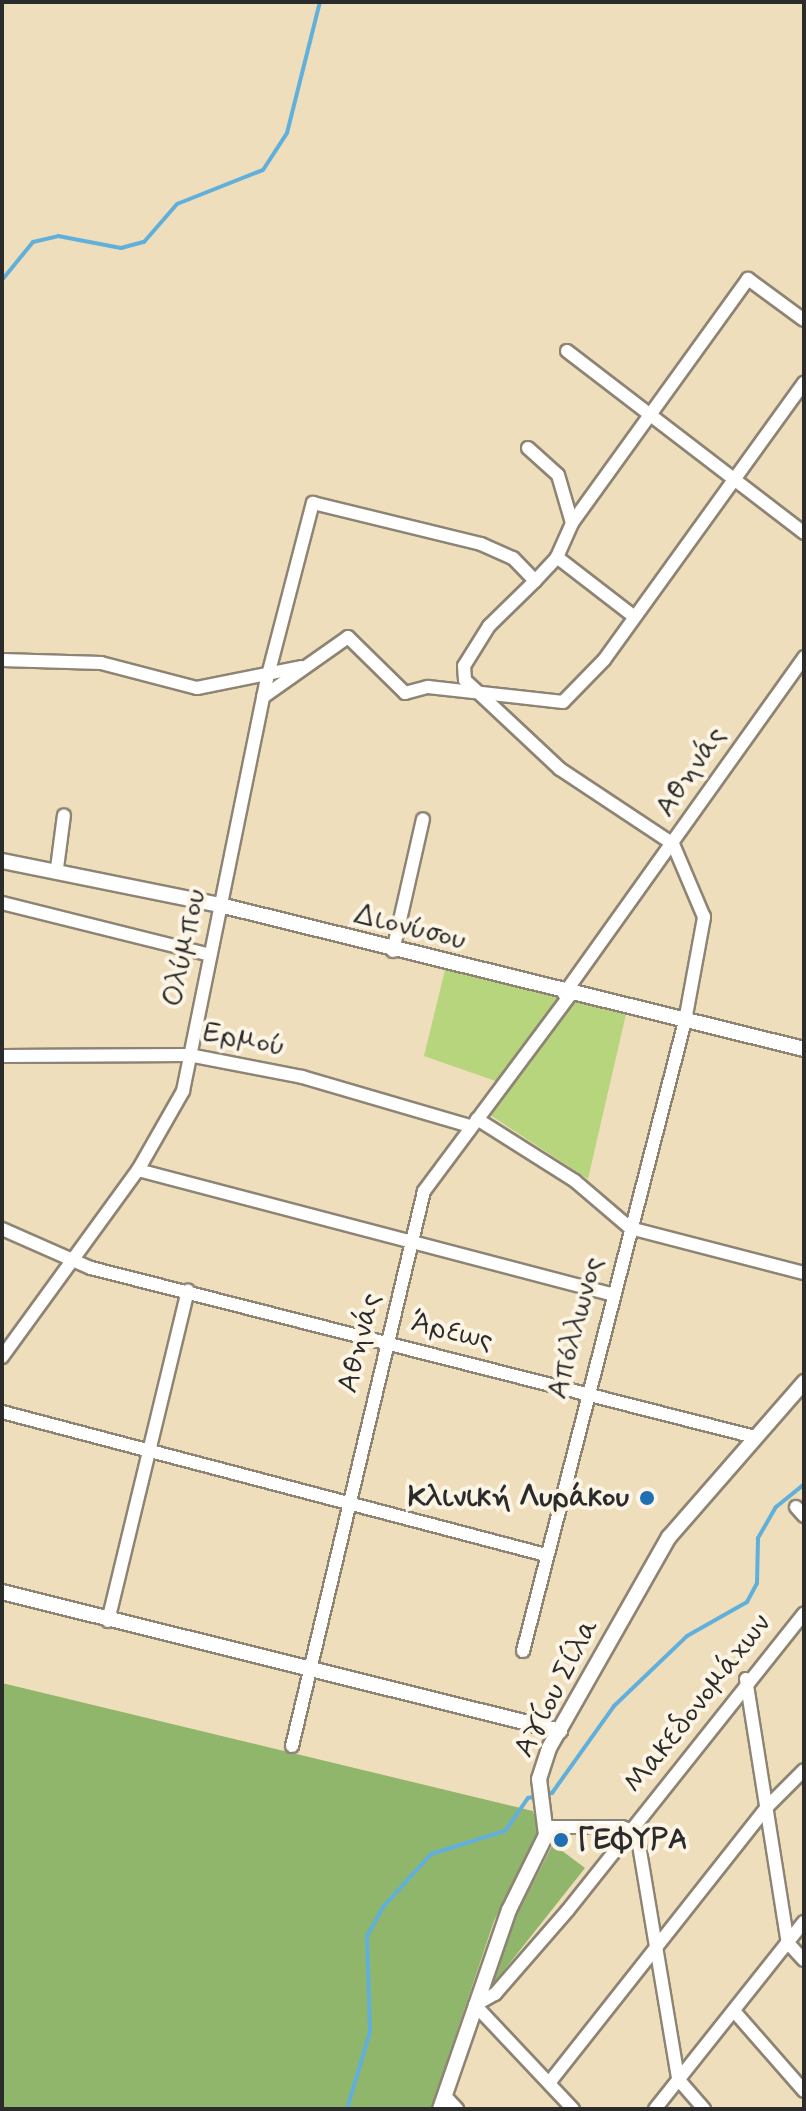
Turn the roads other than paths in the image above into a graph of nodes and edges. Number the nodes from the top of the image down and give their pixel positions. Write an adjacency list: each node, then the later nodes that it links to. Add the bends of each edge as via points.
1 (804, 320): 4 (street, via 748,279)
2 (567, 351): 4 (street)
3 (804, 383): 6 (street)
4 (651, 414): 6 (street); 7 (street)
5 (528, 448): 7 (street, via 558,475)
6 (733, 478): 8 (street); 11 (street)
7 (572, 523): 9 (street)
8 (804, 533)
9 (557, 557): 10 (street); 11 (street)
10 (535, 581): 15 (street, Ολύμπου, via 513,558 481,544 313,503); 16 (street, via 470,656 464,674)
11 (632, 615): 16 (street, via 604,660 563,702)
12 (804, 657): 20 (street, Αθηνάς)
13 (2, 660): 15 (street, via 101,663 197,688)
14 (304, 666): 15 (street); 16 (street, via 348,637 397,690); 17 (street)
15 (267, 679): 17 (street, Ολύμπου)
16 (472, 691): 20 (street, via 560,769)
17 (263, 697): 24 (street, Ολύμπου)
18 (64, 815): 22 (street)
19 (423, 819): 25 (street)
20 (673, 844): 27 (street, Αθηνάς); 28 (street, Απόλλωνος, via 704,917)
21 (2, 861): 22 (street, Διονύσου)
22 (57, 868): 24 (street, Διονύσου)
23 (2, 903): 26 (street)
24 (220, 905): 25 (street, Διονύσου); 26 (street, Ολύμπου)
25 (393, 951): 27 (street, Διονύσου)
26 (210, 955): 30 (street, Ολύμπου)
27 (567, 994): 28 (street, Διονύσου); 32 (street, Αθηνάς)
28 (685, 1021): 29 (street, Διονύσου); 34 (street, Απόλλωνος)
29 (804, 1049)
30 (189, 1055): 31 (street, Ερμού); 32 (street, Ερμού, via 302,1077); 33 (street, Ολύμπου, via 170,1122)
31 (2, 1056)
32 (474, 1122): 34 (street, Ερμού, via 575,1181); 36 (street, Αθηνάς, via 429,1181)
33 (138, 1170): 36 (street); 37 (street, Ολύμπου)
34 (630, 1228): 38 (street); 40 (street, Απόλλωνος)
35 (2, 1229): 37 (street, Άρεως)
36 (412, 1242): 40 (street); 41 (street, Αθηνάς)
37 (70, 1262): 39 (street, Άρεως); 42 (street, Ολύμπου)
38 (804, 1273)
39 (188, 1291): 41 (street, Άρεως); 47 (street)
40 (612, 1294): 44 (street, Απόλλωνος)
41 (387, 1343): 44 (street, Άρεως); 48 (street, Αθηνάς)
42 (2, 1357)
43 (804, 1382): 46 (street, Αγίου Σίλα)
44 (584, 1392): 46 (street, Άρεως); 49 (street, Απόλλωνος)
45 (2, 1412): 47 (street)
46 (755, 1437): 56 (street, Αγίου Σίλα, via 644,1575)
47 (145, 1454): 48 (street); 52 (street)
48 (347, 1506): 49 (street); 54 (street, Αθηνάς)
49 (546, 1555): 53 (street, Απόλλωνος)
50 (2, 1592): 52 (street)
51 (804, 1613): 55 (street, Μακεδονομάχων)
52 (108, 1621): 54 (street)
53 (523, 1651)
54 (307, 1670): 56 (street); 57 (street, Αθηνάς)
55 (746, 1679): 59 (street); 61 (street, Μακεδονομάχων)
56 (560, 1731): 60 (street, Αγίου Σίλα, via 544,1757 540,1787)
57 (292, 1746)
58 (804, 1770): 59 (street)
59 (767, 1807): 63 (street); 64 (street)
60 (546, 1827): 61 (street); 66 (street)
61 (633, 1829): 64 (street, via 642,1845); 66 (street, Μακεδονομάχων, via 495,1994)
62 (804, 1922): 63 (street)
63 (788, 1943): 65 (street); 67 (street)
64 (656, 1955): 68 (street); 69 (street)
65 (804, 1960)
66 (475, 2005): 69 (street); 71 (street)
67 (734, 2011): 68 (street); 70 (street)
68 (678, 2079): 74 (street); 75 (street)
69 (549, 2083): 73 (street)
70 (804, 2091)
71 (443, 2102): 72 (street)
72 (457, 2109)
73 (573, 2109)
74 (655, 2109)
75 (704, 2109)

